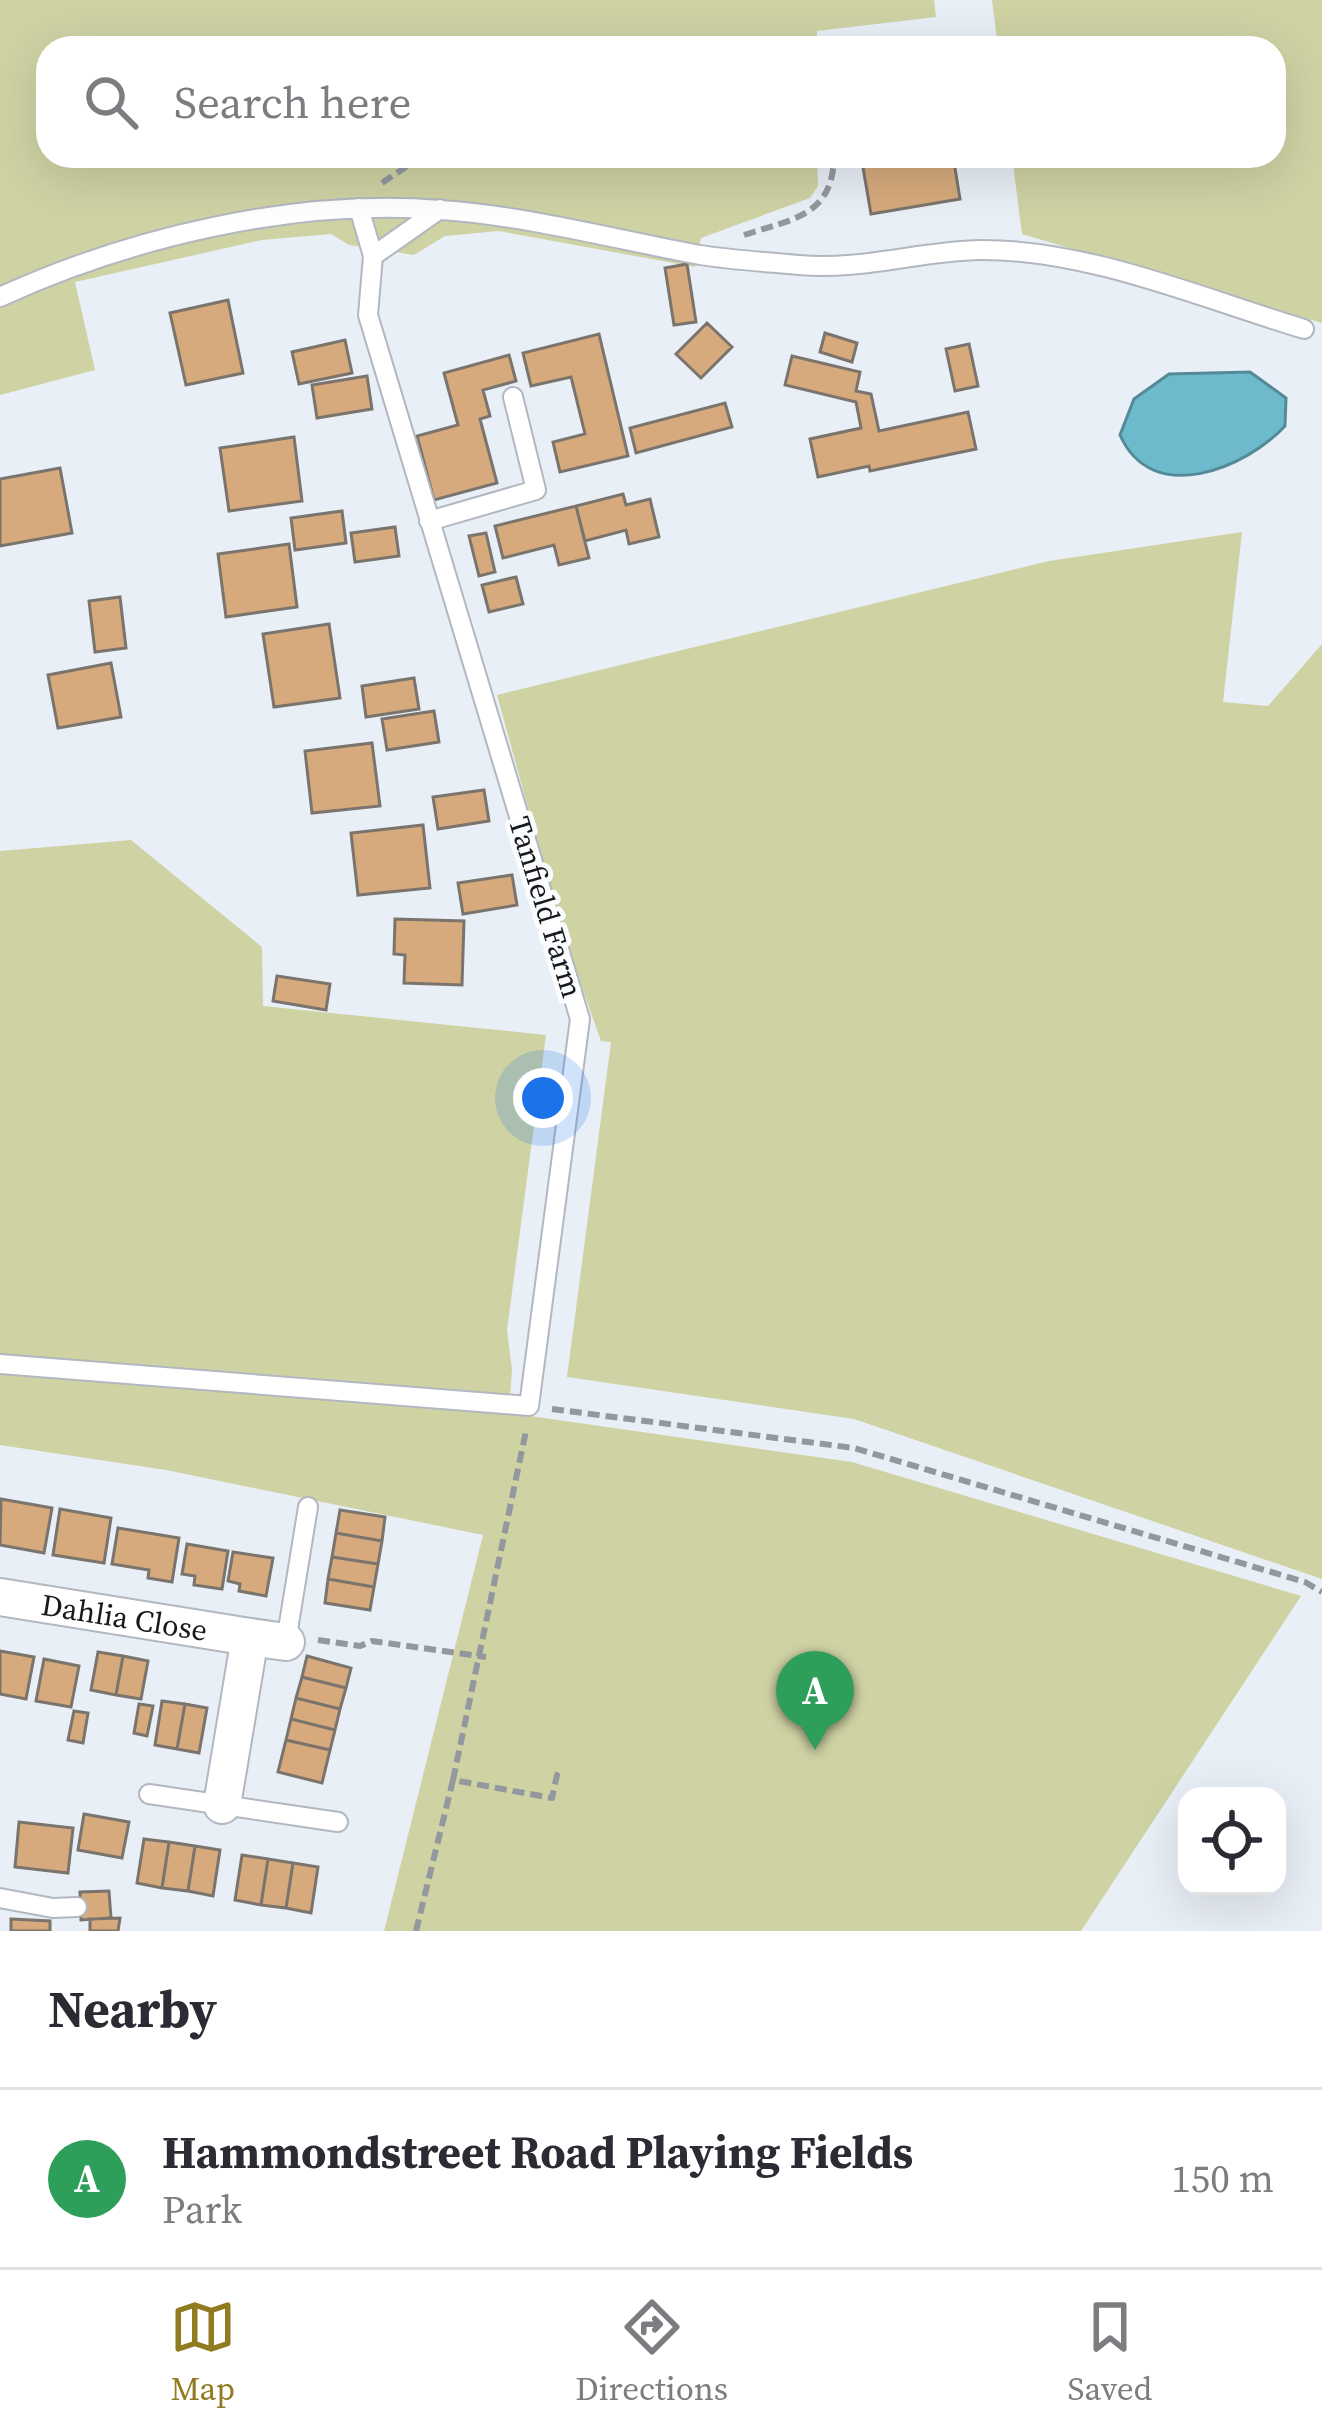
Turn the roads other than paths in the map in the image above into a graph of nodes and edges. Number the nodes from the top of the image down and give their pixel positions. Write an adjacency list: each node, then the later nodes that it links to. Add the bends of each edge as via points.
1 (358, 208): 2 (lane); 3 (lane, Tanfield Farm); 4 (lane, via 255,219 71,264)
2 (440, 209): 3 (lane); 5 (lane, via 706,256 819,267 978,250 1059,254)
3 (374, 256): 7 (lane, Tanfield Farm, via 368,315)
4 (0, 297)
5 (1304, 329)
6 (513, 397): 7 (lane, via 536,490)
7 (430, 521): 8 (lane, Tanfield Farm, via 580,1019 529,1406)
8 (0, 1364)
9 (308, 1507): 11 (lane)
10 (0, 1597): 11 (street, Dahlia Close)
11 (268, 1640): 13 (street, Dahlia Close)
12 (148, 1793): 13 (lane)
13 (222, 1805): 14 (lane)
14 (338, 1822)
15 (0, 1898): 16 (lane)
16 (77, 1907)

